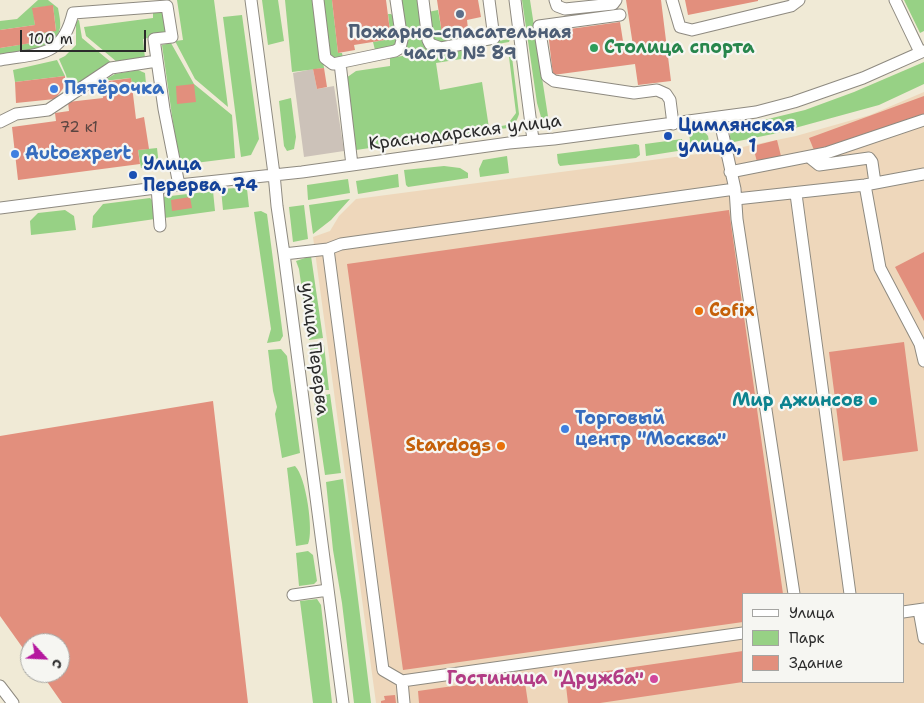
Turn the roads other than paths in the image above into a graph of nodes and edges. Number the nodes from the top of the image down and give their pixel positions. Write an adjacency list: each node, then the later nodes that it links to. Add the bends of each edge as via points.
1 (251, 0): 26 (street, улица Перерва)
2 (318, 0): 17 (street, via 326,58 333,64)
3 (396, 0): 17 (street, via 402,40 400,48)
4 (423, 0): 5 (street, via 428,40 441,48 494,38)
5 (489, 0)
6 (516, 0): 22 (street)
7 (555, 0): 8 (street, via 557,6 565,8 613,4)
8 (616, 0)
9 (672, 0): 10 (street, via 680,27 692,30 791,6)
10 (800, 0)
11 (896, 0): 14 (street)
12 (166, 3): 15 (street, via 73,13 68,31 52,48 38,54); 16 (street, via 172,37 154,39)
13 (620, 15): 21 (street, via 540,26 548,76 554,81 634,94 657,90 670,100)
14 (922, 51): 18 (street, Краснодарская улица, via 864,78 794,102)
15 (0, 60)
16 (157, 61): 20 (street, via 111,68 48,110 16,114); 28 (street)
17 (340, 63): 24 (street)
18 (719, 117): 21 (street, Краснодарская улица); 25 (street)
19 (924, 120): 23 (street)
20 (0, 122)
21 (673, 124): 22 (street, Краснодарская улица)
22 (533, 140): 24 (street, Краснодарская улица)
23 (809, 157): 25 (street); 29 (street, via 819,165 868,158 872,162)
24 (352, 165): 26 (street, Краснодарская улица)
25 (730, 172): 31 (street)
26 (274, 174): 28 (street, Краснодарская улица); 36 (street, улица Перерва)
27 (924, 174): 29 (street)
28 (179, 184): 30 (street, Краснодарская улица)
29 (870, 184): 32 (street); 37 (street, via 880,268 920,344)
30 (156, 187): 33 (street, Краснодарская улица); 34 (street)
31 (736, 194): 32 (street); 35 (street); 39 (street, via 737,219)
32 (796, 194): 40 (street)
33 (0, 208)
34 (160, 226)
35 (328, 248): 36 (street); 46 (street, via 382,670)
36 (284, 254): 38 (street, улица Перерва)
37 (924, 361)
38 (328, 590): 41 (street); 49 (street, улица Перерва)
39 (794, 593)
40 (850, 593)
41 (293, 595)
42 (922, 610): 43 (street); 45 (street)
43 (904, 612)
44 (742, 633): 46 (street)
45 (924, 638)
46 (402, 682): 50 (street)
47 (0, 686): 48 (street)
48 (14, 703)
49 (343, 703)
50 (404, 703)

